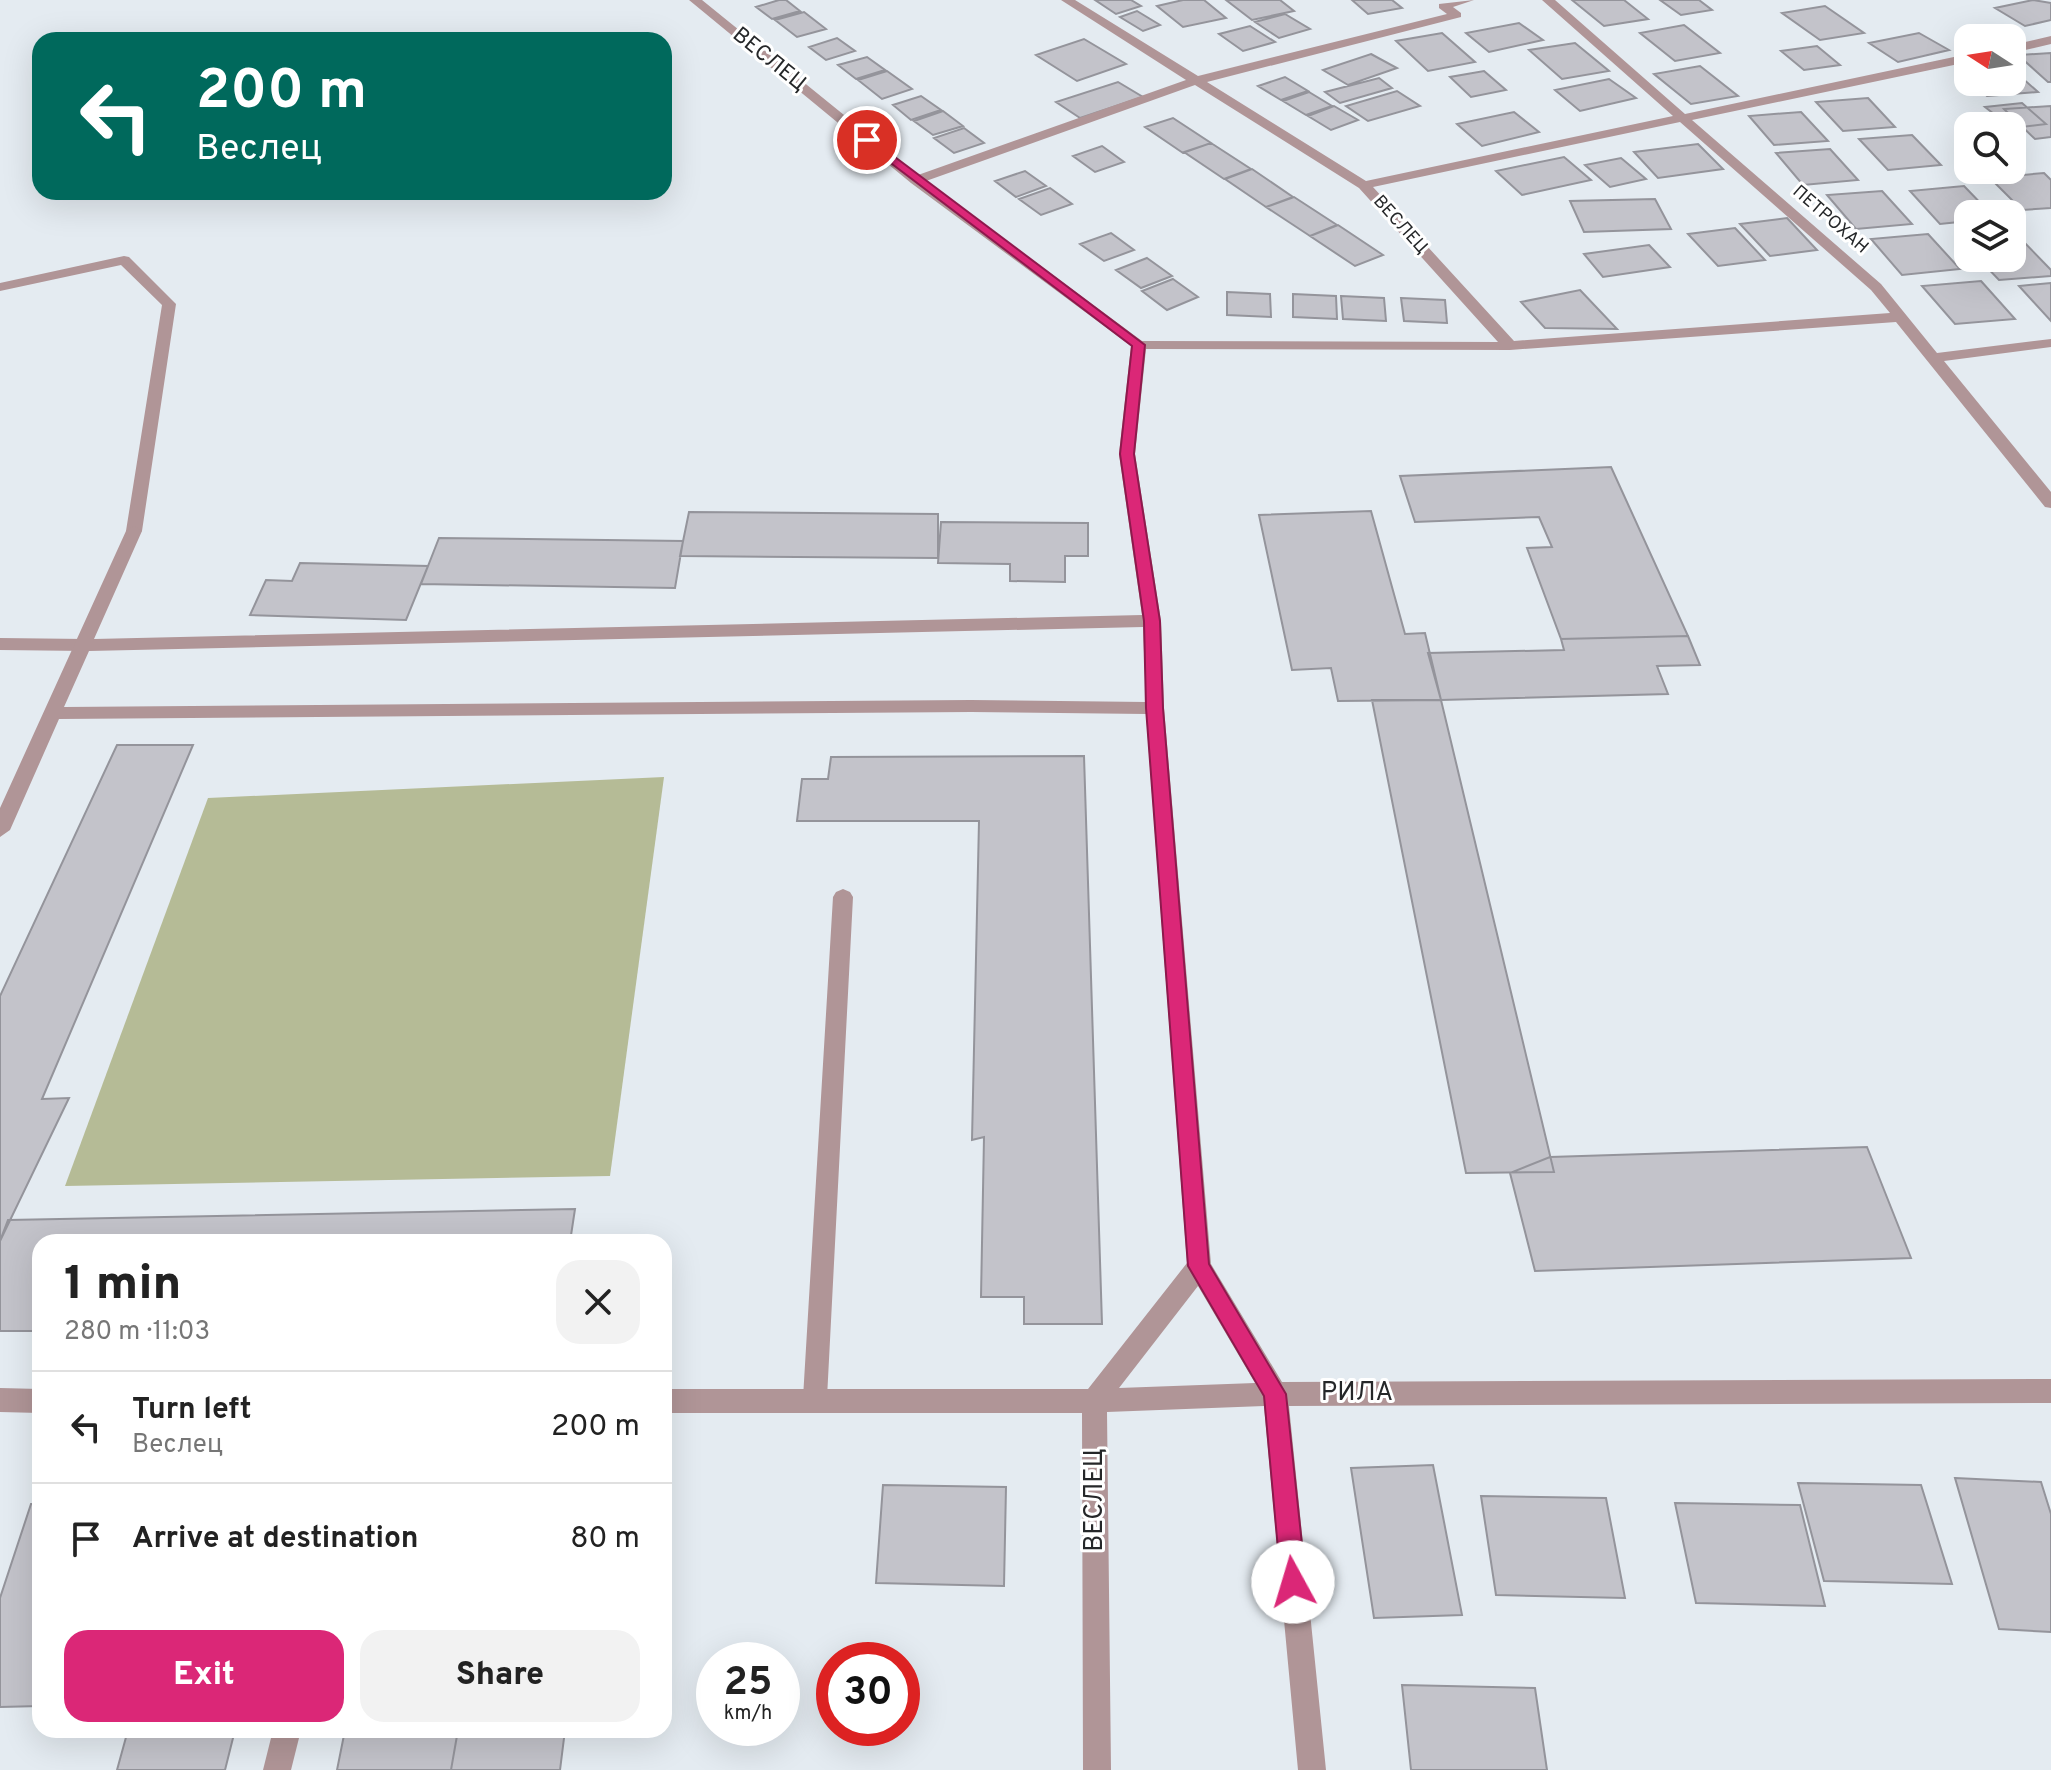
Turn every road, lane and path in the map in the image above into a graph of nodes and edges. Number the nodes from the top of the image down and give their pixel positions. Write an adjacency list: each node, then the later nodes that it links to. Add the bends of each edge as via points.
1 (695, 0): 10 (street, ВЕСЛЕЦ)
2 (1067, 0): 8 (street, ВЕСЛЕЦ)
3 (1468, 0): 8 (street, via 1443,6 1457,15)
4 (1548, 0): 9 (street, ПЕТРОХАН)
5 (2051, 40): 6 (street)
6 (2026, 46)
7 (1954, 61): 9 (street)
8 (1194, 81): 10 (street); 11 (street, ВЕСЛЕЦ)
9 (1685, 120): 11 (street); 13 (street, ПЕТРОХАН, via 1876,287)
10 (916, 180): 15 (street, ВЕСЛЕЦ)
11 (1364, 185): 16 (street, ВЕСЛЕЦ)
12 (0, 287): 21 (street, via 124,260 169,304 134,531)
13 (1900, 317): 16 (street); 17 (street, ПЕТРОХАН)
14 (2051, 343): 17 (street)
15 (1139, 345): 16 (street); 19 (street, via 1127,454)
16 (1510, 346)
17 (1933, 358): 18 (street, ПЕТРОХАН)
18 (2051, 503)
19 (1152, 621): 21 (street); 22 (street)
20 (0, 644): 21 (street)
21 (86, 645): 23 (street)
22 (1155, 708): 23 (street); 27 (street)
23 (54, 713): 24 (street)
24 (8, 799): 25 (street)
25 (0, 830)
26 (843, 897): 30 (street)
27 (1199, 1266): 29 (street); 34 (street)
28 (2051, 1391): 29 (street, РИЛА)
29 (1275, 1394): 34 (street, РИЛА); 38 (street)
30 (815, 1398): 33 (street, РИЛА); 34 (street, РИЛА)
31 (0, 1400): 32 (street)
32 (32, 1401)
33 (672, 1401)
34 (1094, 1401): 37 (street, ВЕСЛЕЦ)
35 (285, 1738): 36 (street)
36 (277, 1770)
37 (1097, 1770)
38 (1312, 1770)

